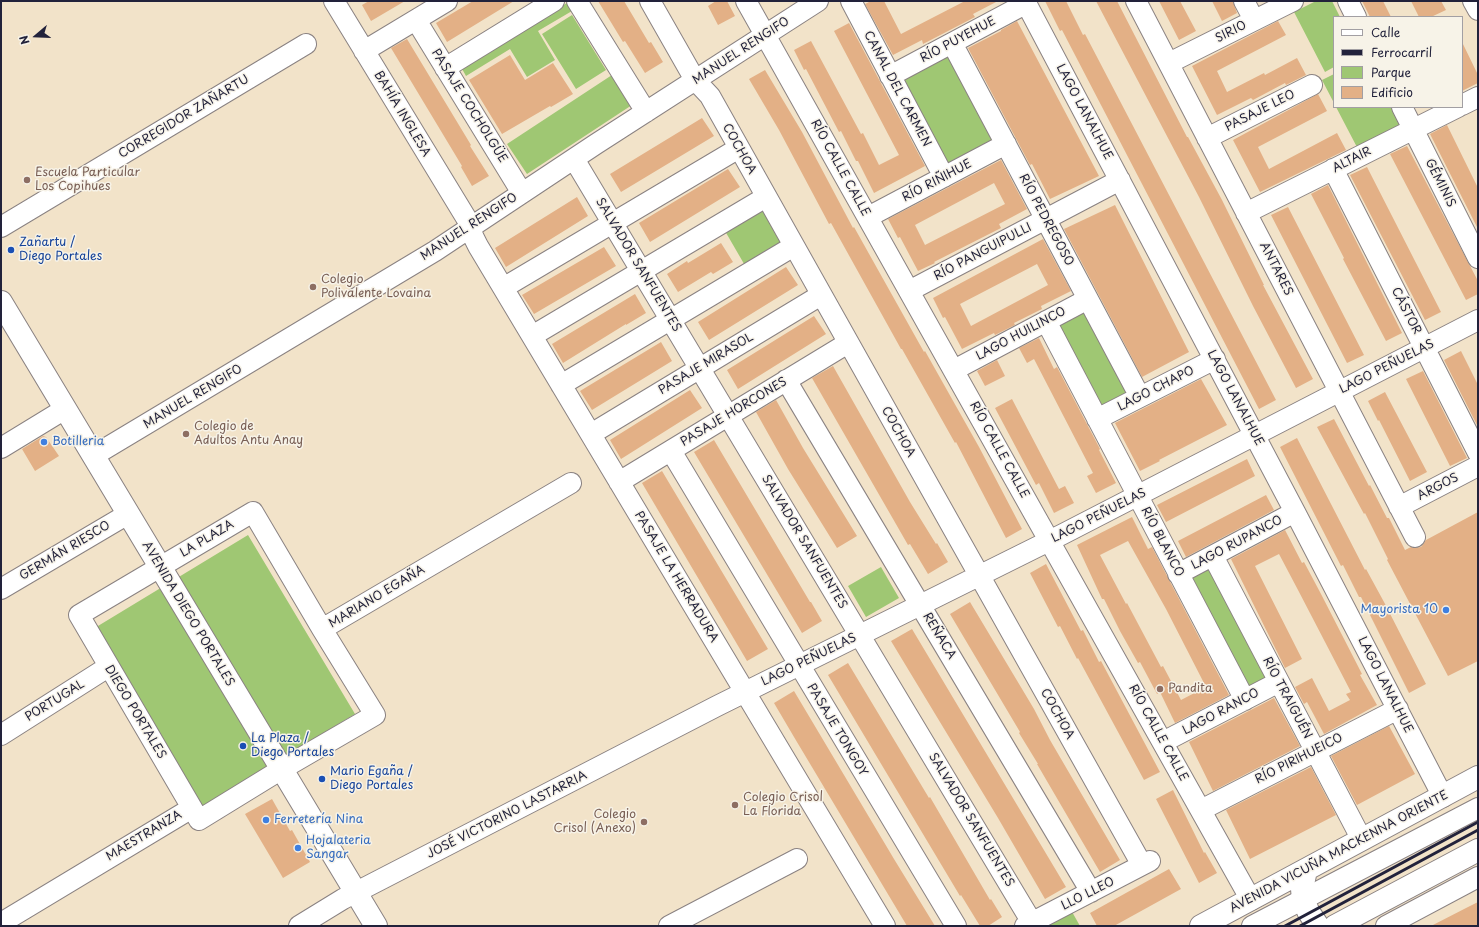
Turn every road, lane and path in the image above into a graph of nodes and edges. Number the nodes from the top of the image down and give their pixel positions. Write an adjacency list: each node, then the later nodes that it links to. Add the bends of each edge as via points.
1 (447, 1): 17 (street)
2 (554, 1): 24 (street)
3 (577, 1): 32 (street)
4 (650, 1): 26 (street, COCHOA)
5 (746, 1): 19 (street, RÍO CALLE CALLE)
6 (818, 1): 19 (street, MANUEL RENGIFO)
7 (851, 1): 25 (street, CANAL DEL CARMEN)
8 (1136, 1): 23 (street, ANTARES)
9 (1244, 1): 18 (street)
10 (1293, 1): 18 (street, SIRIO)
11 (1348, 1): 16 (street)
12 (1473, 1): 15 (street)
13 (337, 2): 22 (street, BAHÍA INGLESA)
14 (1026, 2): 20 (street, RÍO PUYEHUE); 40 (street, LAGO LANALHUE)
15 (1478, 10)
16 (1356, 16)
17 (416, 20): 22 (street); 24 (street, PASAJE COCHOLGÜE)
18 (1254, 20): 23 (street, SIRIO)
19 (765, 35): 26 (street, MANUEL RENGIFO); 44 (street, RÍO CALLE CALLE)
20 (952, 43): 25 (street, RÍO PUYEHUE); 35 (street, RÍO PEDREGOSO)
21 (306, 44): 48 (street, CORREGIDOR ZAÑARTU)
22 (364, 51): 47 (street, BAHÍA INGLESA)
23 (1169, 63): 34 (street, ANTARES)
24 (445, 68): 41 (street, PASAJE COCHOLGÜE)
25 (890, 76): 39 (street, CANAL DEL CARMEN)
26 (695, 80): 32 (street, MANUEL RENGIFO); 36 (street, COCHOA, via 710,96)
27 (1312, 85): 34 (street, PASAJE LEO)
28 (1478, 97): 29 (street)
29 (1463, 104)
30 (1402, 108): 33 (street, GÉMINIS)
31 (1456, 108): 33 (street, ALTAIR)
32 (646, 112): 37 (street, MANUEL RENGIFO)
33 (1413, 130): 38 (street, ALTAIR); 50 (street, GÉMINIS)
34 (1207, 138): 43 (street, ANTARES)
35 (1006, 144): 39 (street, RÍO RIÑIHUE); 45 (street, RÍO PEDREGOSO)
36 (738, 148): 42 (street, COCHOA); 46 (street)
37 (574, 159): 41 (street, MANUEL RENGIFO); 46 (street, SALVADOR SANFUENTES)
38 (1333, 169): 43 (street, ALTAIR); 62 (street, CÁSTOR)
39 (944, 177): 44 (street, RÍO RIÑIHUE)
40 (1120, 180): 45 (street, RÍO PANGUIPULLI); 63 (street, LAGO LANALHUE)
41 (522, 193): 47 (street, MANUEL RENGIFO)
42 (766, 197): 49 (street, COCHOA); 51 (street)
43 (1246, 213): 68 (street, ANTARES)
44 (868, 217): 53 (street, RÍO CALLE CALLE)
45 (1046, 219): 53 (street, RÍO PANGUIPULLI); 55 (street, RÍO PEDREGOSO)
46 (613, 223): 51 (street, SALVADOR SANFUENTES); 52 (street)
47 (470, 226): 52 (street, PASAJE LA HERRADURA, via 478,246); 78 (street, MANUEL RENGIFO, via 435,251)
48 (1, 228)
49 (794, 246): 54 (street, COCHOA); 57 (street)
50 (1478, 258)
51 (641, 271): 57 (street, SALVADOR SANFUENTES); 60 (street)
52 (504, 288): 60 (street, PASAJE LA HERRADURA)
53 (909, 291): 65 (street, RÍO CALLE CALLE)
54 (821, 295): 61 (street, COCHOA); 64 (street, PASAJE MIRASOL)
55 (1088, 299): 59 (street, LAGO HUILINCO); 69 (street, RÍO PEDREGOSO)
56 (1, 302): 70 (main road, AVENIDA DIEGO PORTALES)
57 (670, 319): 64 (street, SALVADOR SANFUENTES); 67 (street)
58 (1478, 320): 62 (street, LAGO PEÑUELAS)
59 (1046, 321): 65 (street, LAGO HUILINCO); 72 (street, RÍO BLANCO)
60 (532, 336): 67 (street, PASAJE LA HERRADURA)
61 (848, 343): 66 (street, PASAJE HORCONES); 91 (street, COCHOA)
62 (1424, 348): 68 (street, LAGO PEÑUELAS); 77 (street, CÁSTOR)
63 (1215, 359): 69 (street, LAGO CHAPO); 74 (street, LAGO LANALHUE)
64 (700, 368): 71 (street, SALVADOR SANFUENTES); 73 (street, PASAJE MIRASOL)
65 (954, 370): 87 (street, RÍO CALLE CALLE)
66 (786, 380): 71 (street, PASAJE HORCONES); 93 (street, REÑACA)
67 (561, 384): 73 (street, PASAJE LA HERRADURA)
68 (1339, 392): 74 (street, LAGO PEÑUELAS); 83 (street, ANTARES)
69 (1140, 397): 72 (street, LAGO CHAPO)
70 (65, 409): 75 (street); 78 (main road, AVENIDA DIEGO PORTALES)
71 (728, 416): 76 (street, PASAJE HORCONES); 96 (street, SALVADOR SANFUENTES)
72 (1097, 419): 82 (street, RÍO BLANCO)
73 (591, 434): 80 (street, PASAJE LA HERRADURA)
74 (1255, 435): 82 (street, LAGO PEÑUELAS); 84 (street, LAGO LANALHUE)
75 (1, 448)
76 (671, 451): 80 (street, PASAJE HORCONES); 97 (street, PASAJE TONGOY)
77 (1478, 453)
78 (94, 456): 85 (main road, AVENIDA DIEGO PORTALES)
79 (1478, 466): 83 (street, ARGOS)
80 (619, 482): 100 (street, PASAJE LA HERRADURA)
81 (571, 483): 95 (street, MARIANO EGAÑA)
82 (1138, 496): 87 (street, LAGO PEÑUELAS); 90 (street, RÍO BLANCO)
83 (1399, 507): 86 (street, ANTARES)
84 (1295, 512): 88 (street, LAGO RUPANCO); 103 (street, LAGO LANALHUE)
85 (128, 514): 89 (main road, AVENIDA DIEGO PORTALES); 92 (street, GERMÁN RIESCO)
86 (1414, 537)
87 (1050, 541): 91 (street, LAGO PEÑUELAS); 105 (street, RÍO CALLE CALLE)
88 (1212, 556): 90 (street, LAGO RUPANCO); 99 (street, RÍO TRAIGUÉN)
89 (160, 567): 94 (street, LA PLAZA); 95 (street, LA PLAZA, via 253,512); 107 (main road, AVENIDA DIEGO PORTALES)
90 (1178, 574): 101 (street, RÍO BLANCO)
91 (979, 576): 93 (street, LAGO PEÑUELAS); 116 (street, COCHOA)
92 (1, 589)
93 (920, 605): 96 (street, LAGO PEÑUELAS); 119 (street, REÑACA)
94 (79, 616): 98 (street, DIEGO PORTALES)
95 (322, 629): 107 (street, MARIANO EGAÑA, via 375,715)
96 (860, 635): 97 (street, LAGO PEÑUELAS); 124 (street, SALVADOR SANFUENTES)
97 (798, 665): 100 (street, LAGO PEÑUELAS); 129 (street, PASAJE TONGOY)
98 (108, 667): 104 (street, PORTUGAL); 110 (street, DIEGO PORTALES)
99 (1279, 682): 101 (street, LAGO RANCO); 106 (street, RÍO TRAIGUÉN)
100 (745, 692): 102 (street, LAGO PEÑUELAS); 128 (street, PASAJE LA HERRADURA)
101 (1244, 700): 105 (street, LAGO RANCO)
102 (717, 706): 120 (street, JOSÉ VICTORINO LASTARRIA)
103 (1398, 709): 106 (street, RÍO PIRIHUEICO); 109 (street, LAGO LANALHUE)
104 (1, 735)
105 (1163, 742): 112 (street, RÍO CALLE CALLE)
106 (1316, 751): 112 (street, RÍO PIRIHUEICO); 113 (street, RÍO TRAIGUÉN)
107 (282, 769): 110 (street, MAESTRANZA, via 199,820); 120 (main road, AVENIDA DIEGO PORTALES)
108 (1478, 777): 109 (main road, AVENIDA VICUÑA MACKENNA ORIENTE)
109 (1443, 797): 113 (main road, AVENIDA VICUÑA MACKENNA ORIENTE)
110 (192, 808): 123 (street, MAESTRANZA)
111 (1478, 808): 121 (street)
112 (1201, 810): 122 (street, RÍO CALLE CALLE)
113 (1362, 840): 117 (main road, AVENIDA VICUÑA MACKENNA ORIENTE)
114 (1478, 850): 133 (main road)
115 (797, 859): 127 (street)
116 (1146, 863): 119 (street, LLO LLEO)
117 (1306, 870): 121 (main road, via 1302,889); 122 (main road, AVENIDA VICUÑA MACKENNA ORIENTE)
118 (1478, 877): 134 (street)
119 (1091, 892): 124 (street, LLO LLEO)
120 (356, 893): 125 (street, JOSÉ VICTORINO LASTARRIA); 126 (main road, AVENIDA DIEGO PORTALES)
121 (1303, 899): 131 (street); 132 (main road)
122 (1251, 900): 130 (main road, AVENIDA VICUÑA MACKENNA ORIENTE)
123 (1, 923)
124 (1031, 925)
125 (299, 926)
126 (376, 926)
127 (669, 926)
128 (885, 926)
129 (956, 926)
130 (1201, 926)
131 (1252, 926)
132 (1318, 926)
133 (1335, 926)
134 (1386, 926)

